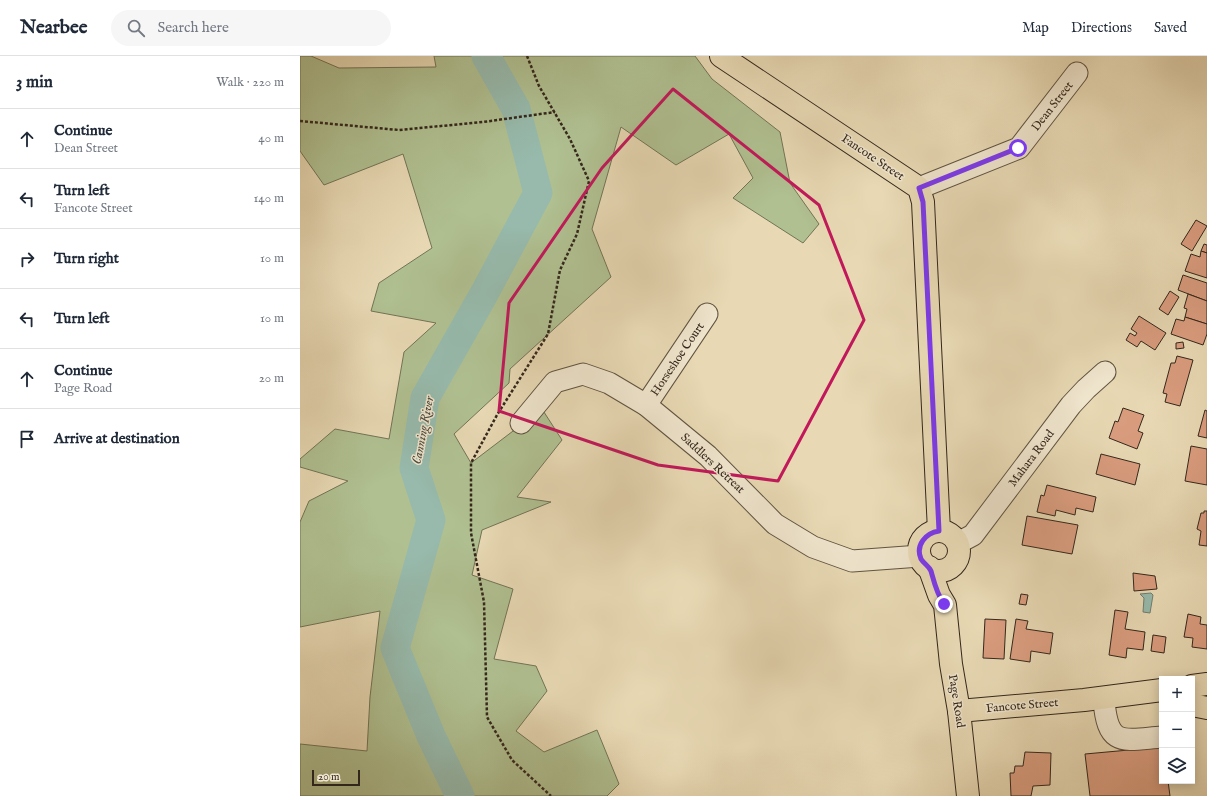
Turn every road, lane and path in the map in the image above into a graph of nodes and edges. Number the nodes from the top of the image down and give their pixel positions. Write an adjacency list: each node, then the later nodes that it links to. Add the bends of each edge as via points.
1 (721, 56): 5 (main road, Fancote Street)
2 (1077, 73): 5 (street, Dean Street, via 1018,148)
3 (555, 112): 4 (path, via 399,130)
4 (300, 121)
5 (919, 188): 10 (main road, via 923,202)
6 (708, 314): 8 (street, Horseshoe Court)
7 (1105, 372): 11 (street, Mahara Road, via 1071,405)
8 (646, 405): 9 (street, Saddlers Retreat, via 608,383 583,374 555,382); 12 (street, Saddlers Retreat, via 708,456 775,524 813,547 852,561)
9 (521, 423)
10 (939, 531): 11 (main road, via 950,534); 12 (main road, via 924,539 920,550)
11 (957, 553): 12 (main road, via 946,569 939,570); 13 (main road, Page Road, via 950,596)
12 (925, 561): 13 (main road, Page Road)
13 (945, 605): 21 (main road, Page Road)
14 (1207, 684): 15 (main road)
15 (1195, 686)
16 (1159, 690): 17 (main road, Fancote Street)
17 (1094, 700): 18 (main road, Fancote Street); 21 (main road, Fancote Street); 22 (street, via 1112,733 1118,737 1128,740)
18 (1159, 702)
19 (1195, 706): 20 (main road)
20 (1207, 708)
21 (959, 711): 23 (main road, Page Road)
22 (1159, 737)
23 (968, 796)

